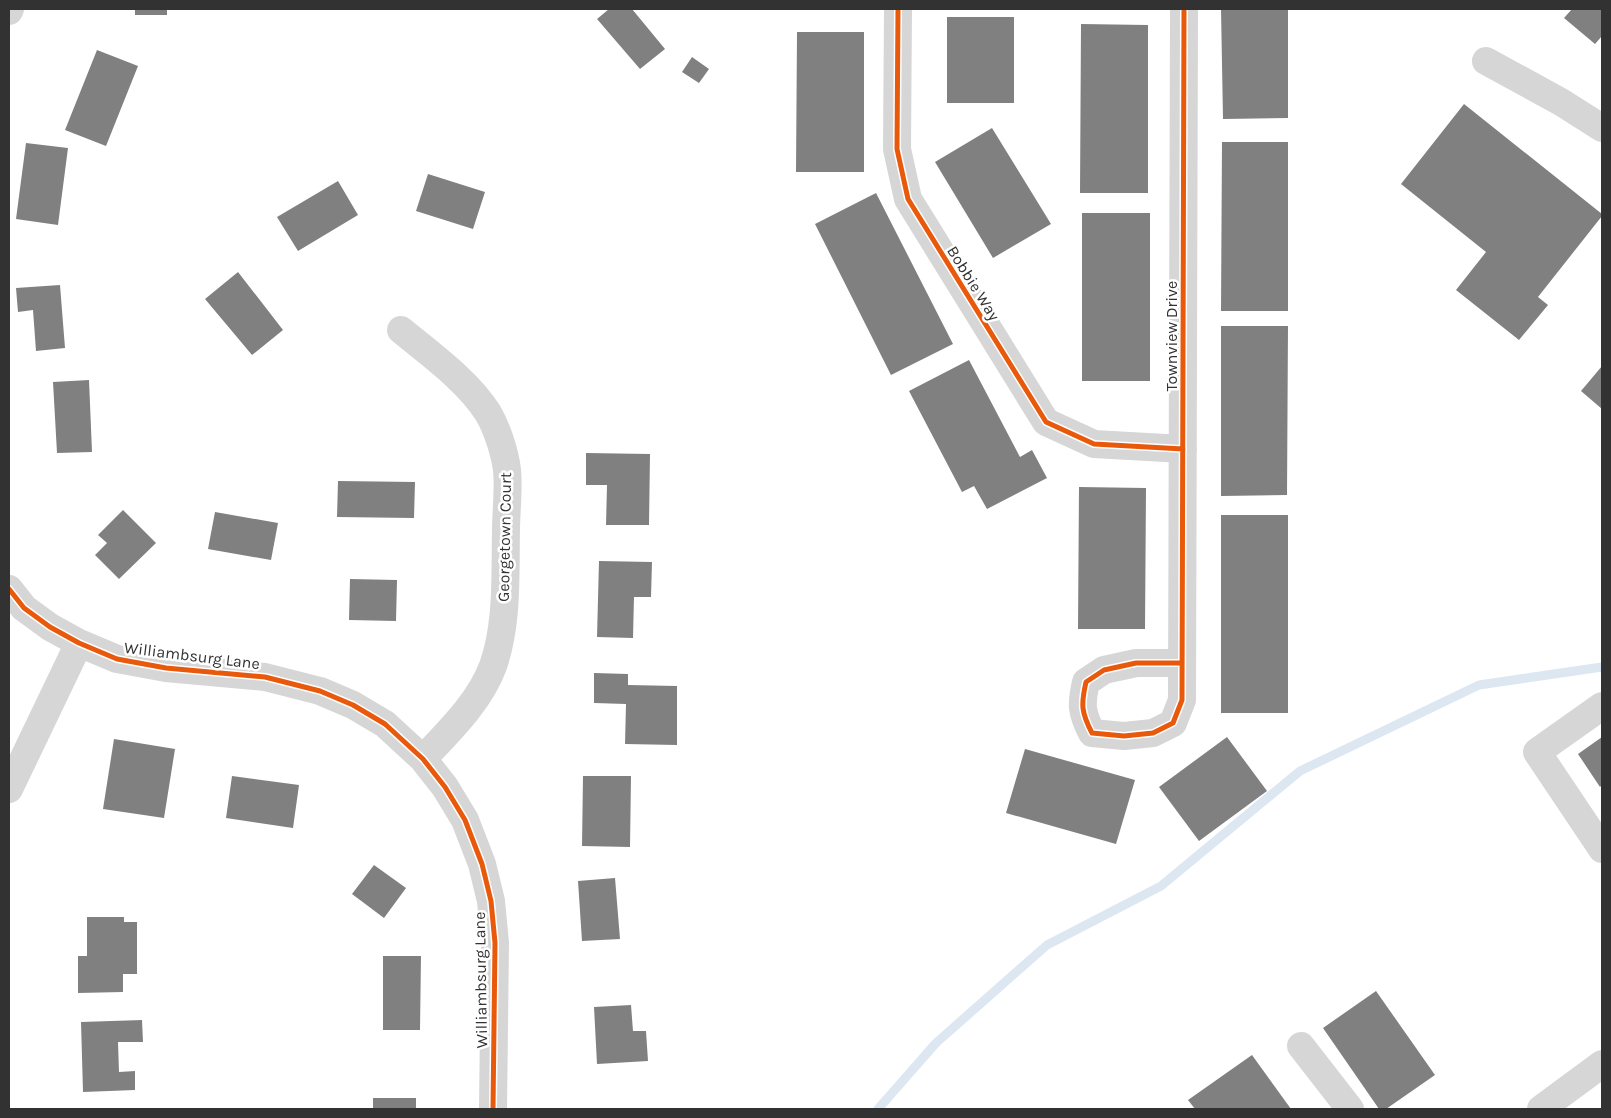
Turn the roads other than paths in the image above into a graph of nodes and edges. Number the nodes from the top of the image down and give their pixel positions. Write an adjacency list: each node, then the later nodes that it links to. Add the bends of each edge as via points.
1 (898, 9): 6 (street, Bobbie Way, via 897,149 908,199 1046,422 1094,444)
2 (1184, 9): 6 (street, Townview Drive)
3 (1486, 61): 4 (street)
4 (1602, 128)
5 (401, 330): 11 (street, Georgetown Court, via 460,380 488,413 500,440 507,470 504,604 493,667 459,721)
6 (1183, 449): 9 (street, Townview Drive)
7 (9, 589): 8 (street, Williambsurg Lane, via 24,608)
8 (79, 643): 11 (street, Williambsurg Lane, via 117,659 166,668 266,677 320,691 385,724); 12 (street)
9 (1182, 663)
10 (1602, 706): 13 (street, via 1537,752)
11 (422, 759): 16 (street, Williambsurg Lane, via 445,787 465,820 482,864 491,901 495,943)
12 (9, 789)
13 (1601, 845)
14 (1301, 1046): 17 (street)
15 (1602, 1064): 18 (street)
16 (493, 1109)
17 (1350, 1109)
18 (1541, 1109)

